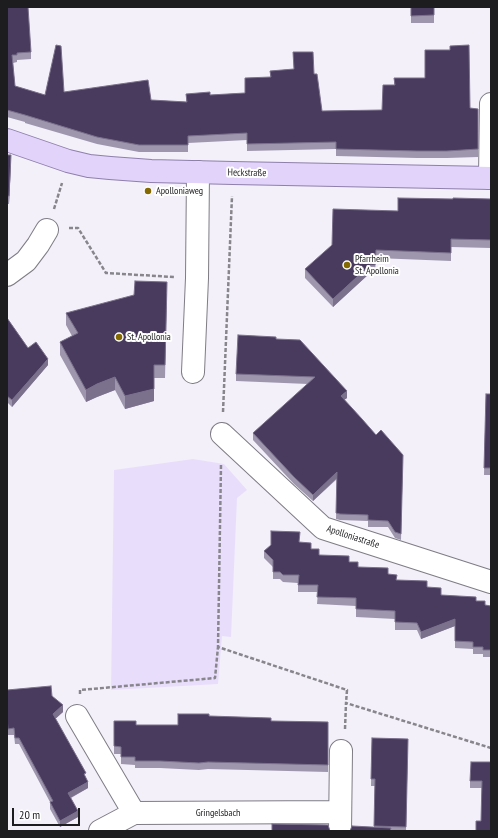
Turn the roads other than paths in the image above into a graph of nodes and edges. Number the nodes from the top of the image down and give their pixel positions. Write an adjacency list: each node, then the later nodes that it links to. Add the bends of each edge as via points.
1 (491, 104): 4 (street)
2 (7, 140): 3 (main road, Heckstraße, via 89,166)
3 (198, 172): 4 (main road, Heckstraße); 7 (street)
4 (491, 178)
5 (47, 230): 6 (street, via 26,261)
6 (7, 275)
7 (193, 372)
8 (222, 434): 9 (street, Apolloniastraße, via 323,528)
9 (491, 582)
10 (77, 716): 12 (street)
11 (341, 750): 13 (street, Gringelsbach)
12 (134, 813): 13 (street, Gringelsbach); 14 (street, Gringelsbach)
13 (340, 822)
14 (100, 831)

